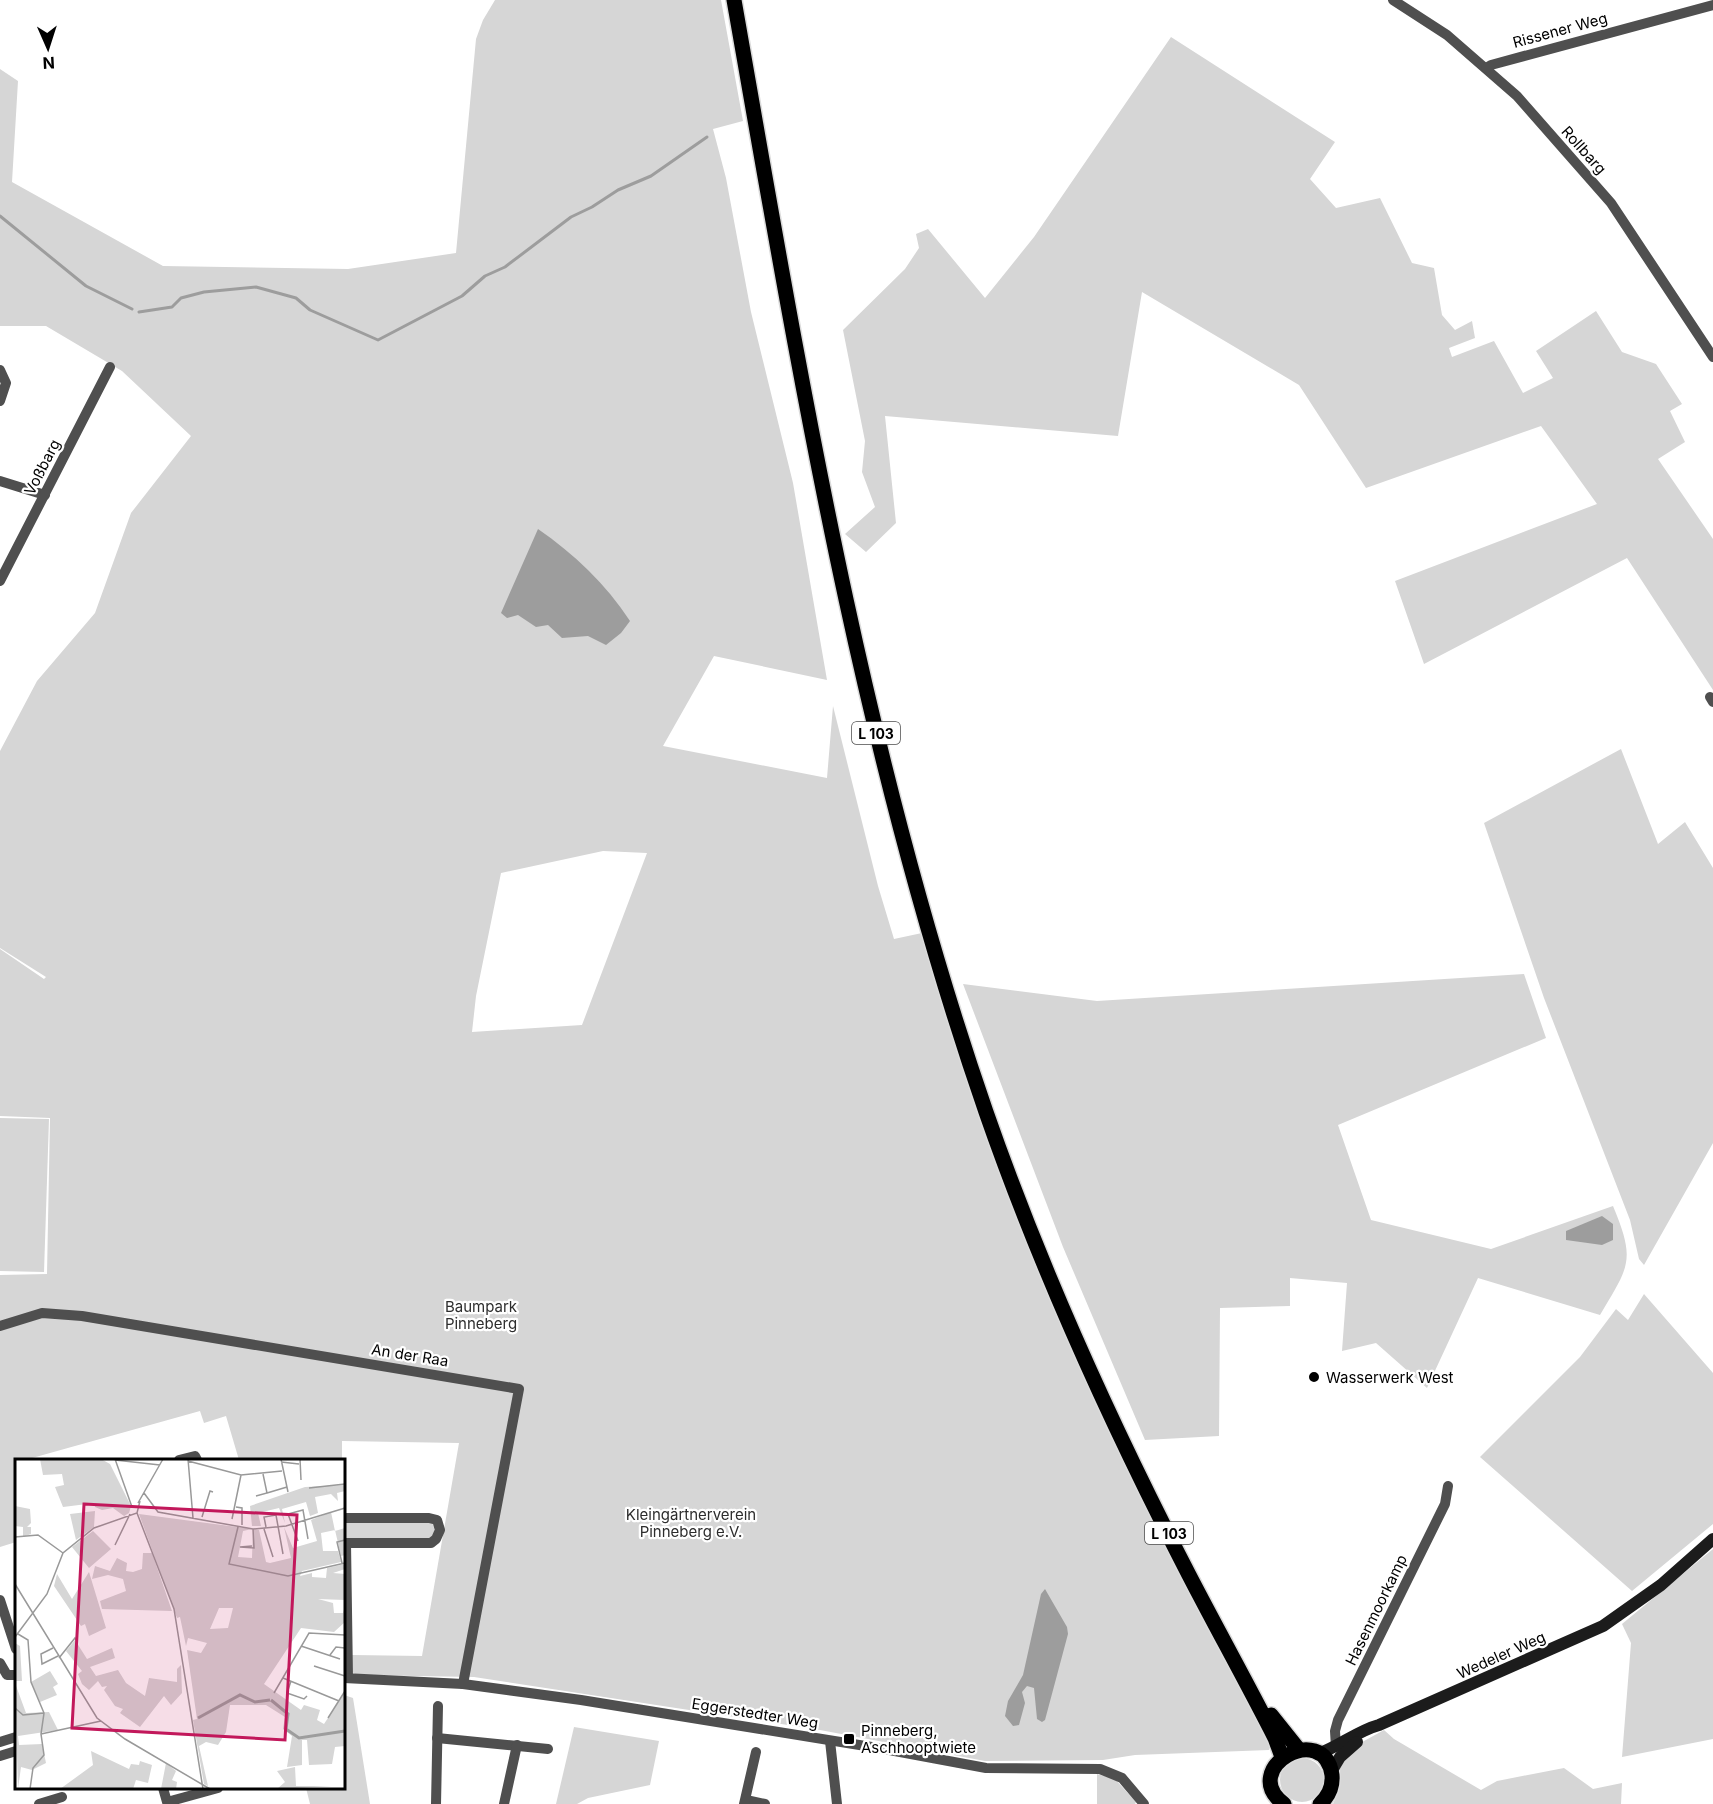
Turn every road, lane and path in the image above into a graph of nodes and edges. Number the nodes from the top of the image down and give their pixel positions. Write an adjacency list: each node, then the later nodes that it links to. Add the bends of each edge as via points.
1 (734, 0): 23 (main road, L 103, via 830,532 874,726 948,998 1043,1261 1177,1551)
2 (1393, 0): 4 (street, Rollbarg, via 1447,35)
3 (1713, 5): 4 (street, Rissener Weg)
4 (1486, 68): 5 (street, Rollbarg, via 1517,96 1611,202)
5 (1713, 357)
6 (110, 367): 10 (street, Voßbarg)
7 (0, 370): 8 (street, via 6,383)
8 (0, 401)
9 (0, 481): 10 (street)
10 (45, 495): 11 (street, Voßbarg)
11 (0, 581)
12 (0, 1326): 22 (street, An der Raa, via 42,1313 82,1316 519,1389)
13 (1448, 1486): 31 (street, Hasenmoorkamp, via 1445,1504 1338,1720)
14 (345, 1518): 16 (street, via 429,1518 437,1520 440,1530 431,1543)
15 (1713, 1539): 25 (main road, Wedeler Weg, via 1632,1608 1580,1637)
16 (345, 1543): 21 (street)
17 (0, 1600): 18 (street)
18 (15, 1646)
19 (0, 1663): 20 (street, via 7,1675)
20 (15, 1675)
21 (345, 1679): 22 (street, Eggerstedter Weg)
22 (463, 1684): 28 (street, Eggerstedter Weg)
23 (1249, 1686): 33 (main road, L 103); 38 (main road, L 103)
24 (438, 1706): 27 (street)
25 (1379, 1725): 31 (main road, Wedeler Weg, via 1362,1730); 39 (main road, Wedeler Weg, via 1349,1747)
26 (15, 1737): 29 (street)
27 (437, 1738): 30 (street); 47 (street)
28 (830, 1741): 50 (street); 51 (street, Eggerstedter Weg, via 986,1768 1100,1769 1122,1778)
29 (0, 1742)
30 (518, 1745): 32 (street); 48 (street)
31 (1336, 1747): 36 (main road, Wedeler Weg)
32 (548, 1749)
33 (1299, 1750): 36 (main road); 38 (main road)
34 (15, 1751): 37 (street)
35 (756, 1752): 43 (street)
36 (1318, 1754): 39 (main road)
37 (0, 1756)
38 (1282, 1757): 44 (main road, via 1275,1765 1272,1784)
39 (1331, 1772): 45 (main road, via 1332,1782)
40 (163, 1789): 41 (street, via 167,1802)
41 (214, 1789)
42 (62, 1796): 46 (street)
43 (745, 1802): 49 (street)
44 (1282, 1803)
45 (1324, 1803)
46 (39, 1804)
47 (436, 1804)
48 (504, 1804)
49 (765, 1804)
50 (837, 1804)
51 (1144, 1804)

